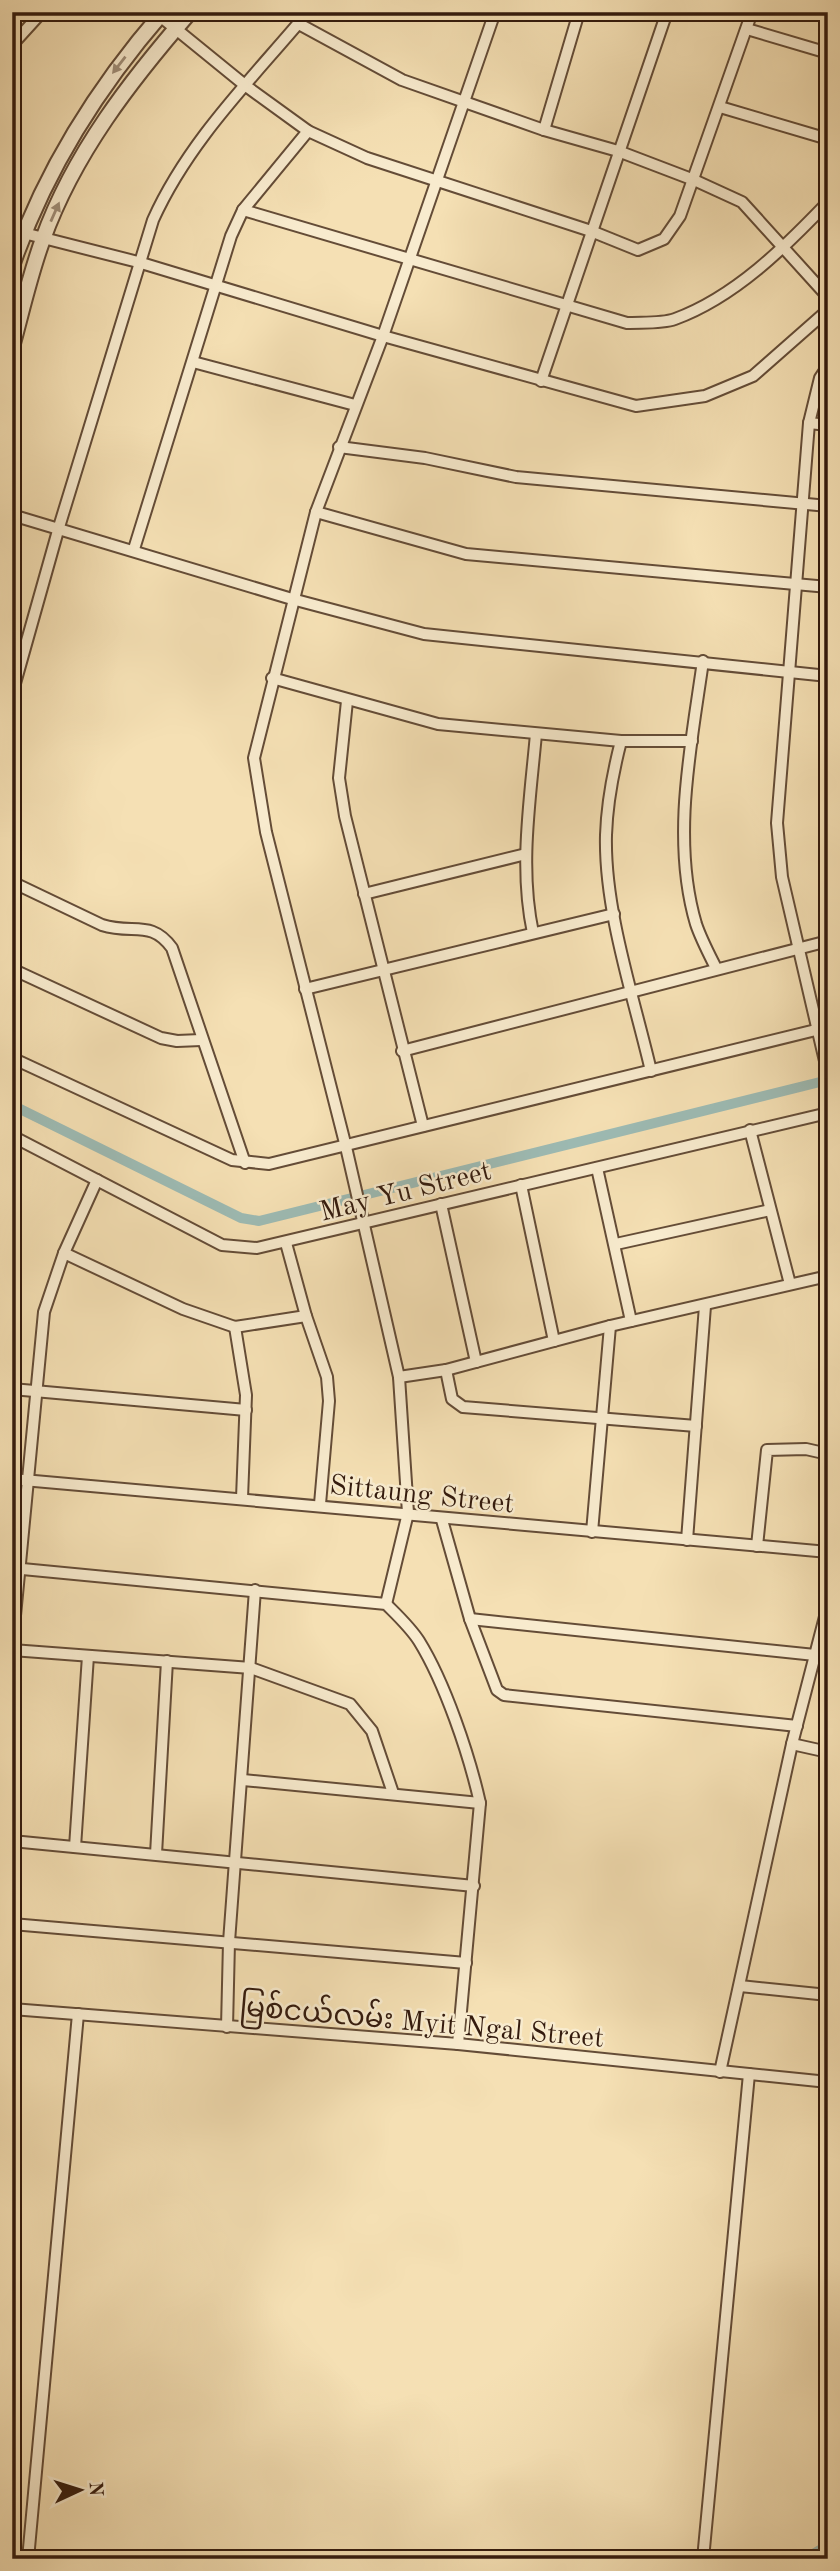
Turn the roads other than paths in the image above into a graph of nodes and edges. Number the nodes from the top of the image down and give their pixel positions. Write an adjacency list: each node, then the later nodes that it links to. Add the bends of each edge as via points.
1 (42, 12): 12 (street)
2 (190, 12): 10 (street)
3 (308, 12): 9 (street)
4 (495, 12): 15 (street)
5 (579, 12): 17 (street)
6 (667, 12): 20 (street)
7 (752, 12): 11 (street)
8 (161, 14): 10 (street); 26 (street, one-way to 26, via 92,102)
9 (299, 24): 14 (street); 15 (street, via 378,69)
10 (176, 29): 14 (street); 27 (street, one-way to 10, via 97,129)
11 (747, 29): 13 (street); 16 (street)
12 (12, 45)
13 (828, 53)
14 (246, 86): 18 (street); 30 (street, via 189,152 153,220)
15 (463, 103): 17 (street); 22 (street)
16 (720, 107): 19 (street); 21 (street)
17 (544, 130): 20 (street)
18 (308, 131): 22 (street, via 367,158); 24 (street)
19 (828, 139)
20 (618, 151): 21 (street); 25 (street)
21 (694, 180): 25 (street, via 680,216 664,239 638,250); 28 (street, via 742,202)
22 (438, 182): 25 (street); 29 (street)
23 (828, 202): 28 (street)
24 (243, 211): 29 (street); 32 (street)
25 (591, 231): 34 (street)
26 (18, 232): 27 (street); 31 (street)
27 (43, 238): 30 (street); 37 (street)
28 (785, 247): 33 (street); 34 (street, via 719,297 673,320 626,323)
29 (410, 260): 34 (street); 36 (street)
30 (138, 262): 32 (street); 49 (street)
31 (12, 266)
32 (214, 285): 36 (street); 38 (street)
33 (828, 297)
34 (565, 306): 40 (street)
35 (828, 310): 40 (street, via 753,376 705,396 636,406)
36 (383, 336): 40 (street); 41 (street)
37 (12, 347)
38 (193, 362): 41 (street); 50 (street)
39 (828, 366): 42 (street, via 820,378)
40 (541, 381)
41 (355, 405): 44 (street)
42 (809, 423): 43 (street); 45 (street)
43 (828, 425)
44 (339, 447): 45 (street, via 425,458 516,477); 47 (street)
45 (803, 504): 46 (street); 51 (street)
46 (828, 506)
47 (316, 512): 51 (street, via 466,554); 53 (street)
48 (12, 515): 49 (street)
49 (59, 527): 50 (street); 58 (street)
50 (134, 549): 53 (street)
51 (797, 584): 52 (street); 55 (street)
52 (828, 587)
53 (292, 598): 54 (street, via 451,638); 57 (street)
54 (702, 661): 55 (street); 62 (street)
55 (789, 674): 56 (street); 69 (street, via 778,848)
56 (828, 676)
57 (272, 678): 59 (street); 73 (street, via 254,758 266,832)
58 (12, 694)
59 (347, 701): 60 (street, via 438,724); 65 (street, via 340,778)
60 (536, 734): 61 (street); 63 (street)
61 (621, 741): 62 (street); 66 (street, via 606,836)
62 (692, 741): 70 (street, via 685,856 696,923)
63 (526, 854): 65 (street); 67 (street, via 527,905)
64 (12, 883): 76 (street, via 116,930 154,930 163,935 172,948)
65 (364, 894): 72 (street)
66 (614, 914): 67 (street); 74 (street)
67 (533, 933): 72 (street)
68 (828, 941): 69 (street)
69 (799, 948): 70 (street); 75 (street)
70 (716, 968): 74 (street)
71 (12, 969): 76 (street, via 161,1038)
72 (383, 970): 73 (street); 77 (street)
73 (305, 989): 85 (street)
74 (632, 993): 77 (street); 79 (street)
75 (823, 1028): 79 (street); 80 (street)
76 (201, 1040): 86 (street)
77 (402, 1051): 82 (street)
78 (12, 1058): 86 (street)
79 (651, 1071): 82 (street)
80 (828, 1073)
81 (828, 1113): 83 (street, May Yu Street)
82 (424, 1126): 85 (street)
83 (750, 1130): 87 (street, May Yu Street); 91 (street)
84 (12, 1136): 88 (street, May Yu Street)
85 (346, 1147): 86 (street, via 269,1164); 92 (street)
86 (245, 1163)
87 (597, 1168): 89 (street, May Yu Street); 94 (street)
88 (97, 1180): 93 (street, May Yu Street, via 222,1245 257,1248); 95 (street)
89 (521, 1185): 90 (street, May Yu Street); 103 (street)
90 (441, 1204): 92 (street, May Yu Street); 104 (street)
91 (770, 1210): 94 (street); 97 (street)
92 (363, 1225): 93 (street, May Yu Street); 106 (street)
93 (286, 1243): 99 (street)
94 (616, 1244): 100 (street)
95 (64, 1253): 102 (street, via 183,1309); 108 (street, via 44,1311)
96 (828, 1276): 97 (street)
97 (790, 1284): 98 (street)
98 (705, 1306): 100 (street); 111 (street)
99 (306, 1316): 102 (street); 116 (street, via 327,1377 329,1401)
100 (631, 1321): 101 (street)
101 (610, 1326): 103 (street); 110 (street)
102 (235, 1327): 109 (street)
103 (554, 1341): 104 (street)
104 (476, 1362): 105 (street)
105 (446, 1370): 106 (street); 110 (street, via 452,1399 463,1407)
106 (399, 1377): 117 (street)
107 (12, 1389): 108 (street)
108 (34, 1390): 109 (street); 114 (street)
109 (246, 1410): 115 (street)
110 (602, 1419): 111 (street); 119 (street)
111 (696, 1426): 120 (street)
112 (828, 1454): 121 (street, via 806,1449 767,1450)
113 (12, 1479): 114 (street, Sittaung Street)
114 (28, 1481): 115 (street, Sittaung Street); 123 (street)
115 (242, 1498): 116 (street, Sittaung Street)
116 (320, 1504): 117 (street, Sittaung Street)
117 (408, 1513): 118 (street, Sittaung Street); 125 (street)
118 (442, 1520): 119 (street, Sittaung Street); 127 (street)
119 (592, 1532): 120 (street, Sittaung Street)
120 (687, 1540): 121 (street, Sittaung Street)
121 (757, 1546): 122 (street, Sittaung Street)
122 (828, 1552)
123 (17, 1568): 124 (street); 129 (street)
124 (254, 1590): 125 (street); 133 (street)
125 (386, 1604): 139 (street, via 410,1628 432,1666 472,1769)
126 (828, 1605): 128 (street)
127 (470, 1619): 130 (street); 134 (street, via 497,1690 510,1697)
128 (824, 1636): 130 (street)
129 (12, 1648): 131 (street)
130 (815, 1655): 134 (street)
131 (88, 1656): 132 (street); 141 (street)
132 (167, 1661): 133 (street); 142 (street)
133 (251, 1668): 137 (street); 138 (street, via 351,1704 372,1731)
134 (797, 1726): 135 (street)
135 (792, 1744): 136 (street); 148 (street)
136 (828, 1752)
137 (243, 1780): 138 (street); 143 (street)
138 (393, 1793): 139 (street)
139 (480, 1803): 144 (street)
140 (12, 1841): 141 (street)
141 (75, 1847): 142 (street)
142 (156, 1854): 143 (street)
143 (235, 1862): 144 (street); 146 (street)
144 (474, 1886): 147 (street)
145 (12, 1924): 146 (street)
146 (229, 1942): 147 (street); 152 (street)
147 (466, 1963): 153 (street)
148 (740, 1986): 149 (street); 154 (street)
149 (828, 1995)
150 (12, 2009): 151 (street, မြစ်ငယ်လမ်း Myit Ngal Street)
151 (78, 2014): 152 (street, မြစ်ငယ်လမ်း Myit Ngal Street); 158 (street)
152 (227, 2027): 153 (street, မြစ်ငယ်လမ်း Myit Ngal Street)
153 (458, 2044): 154 (street, မြစ်ငယ်လမ်း Myit Ngal Street)
154 (720, 2072): 155 (street, မြစ်ငယ်လမ်း Myit Ngal Street)
155 (749, 2074): 156 (street, မြစ်ငယ်လမ်း Myit Ngal Street); 159 (street)
156 (828, 2082)
157 (828, 2553): 160 (street)
158 (29, 2559)
159 (703, 2559)
160 (819, 2559)

